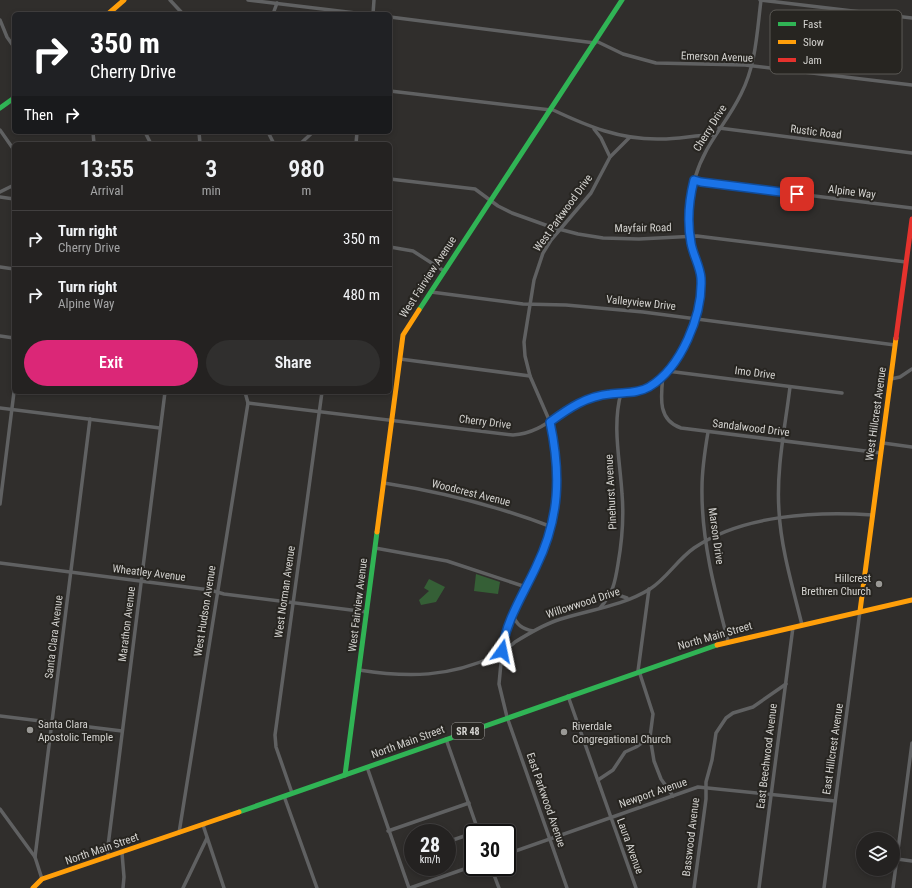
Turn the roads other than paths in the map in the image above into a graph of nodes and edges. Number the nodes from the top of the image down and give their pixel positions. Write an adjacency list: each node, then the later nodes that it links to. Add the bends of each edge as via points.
1 (124, 0): 9 (street)
2 (170, 0): 10 (street)
3 (248, 0): 7 (street)
4 (374, 0): 13 (street)
5 (622, 0): 18 (street, West Fairview Avenue)
6 (761, 0): 8 (street); 20 (street, Cherry Drive)
7 (277, 3): 11 (street); 12 (street)
8 (845, 10)
9 (110, 12)
10 (181, 12)
11 (274, 12)
12 (348, 12)
13 (373, 12)
14 (392, 17): 18 (street, Emerson Avenue)
15 (902, 17): 16 (street)
16 (912, 18)
17 (0, 20): 19 (street)
18 (595, 42): 20 (street, Emerson Avenue, via 623,54 656,63); 27 (street, West Fairview Avenue)
19 (12, 44)
20 (752, 66): 21 (street, Emerson Avenue); 28 (street, Cherry Drive, via 741,95)
21 (770, 68)
22 (819, 74): 23 (street, Emerson Avenue)
23 (912, 85)
24 (392, 91): 27 (street)
25 (12, 99): 26 (street)
26 (0, 108)
27 (551, 109): 29 (street); 44 (street, West Fairview Avenue)
28 (719, 128): 32 (street, Cherry Drive); 36 (street, Rustic Road)
29 (594, 129): 33 (street); 37 (street)
30 (0, 130): 35 (street)
31 (311, 134): 34 (street)
32 (713, 135): 33 (street, via 660,139); 39 (street, Cherry Drive)
33 (630, 137): 37 (street, West Parkwood Drive)
34 (302, 142)
35 (12, 147)
36 (912, 153)
37 (610, 157): 47 (street, West Parkwood Drive, via 591,193)
38 (392, 179): 44 (street, Mayfair Road, via 473,189)
39 (694, 180): 45 (street, Alpine Way); 48 (street, Cherry Drive, via 689,208)
40 (12, 186): 41 (street)
41 (0, 192)
42 (0, 197): 43 (street)
43 (12, 199)
44 (491, 201): 47 (street, Mayfair Road, via 512,213); 54 (street, West Fairview Avenue)
45 (912, 208)
46 (912, 219): 50 (street, West Hillcrest Avenue)
47 (561, 230): 48 (street, Mayfair Road, via 612,238); 56 (street, West Parkwood Drive, via 543,253 538,264)
48 (690, 236): 51 (street, Mayfair Road); 57 (street, Cherry Drive, via 701,278)
49 (392, 247): 54 (street, via 413,252)
50 (910, 249): 51 (street, West Hillcrest Avenue)
51 (906, 262): 60 (street, West Hillcrest Avenue)
52 (0, 267): 53 (street)
53 (12, 269)
54 (444, 271): 55 (street, West Fairview Avenue)
55 (430, 292): 56 (street, Valleyview Drive); 61 (street, West Fairview Avenue, via 405,331)
56 (530, 304): 57 (street, Valleyview Drive, via 608,308); 65 (street, West Parkwood Drive, via 524,342)
57 (696, 319): 60 (street, Valleyview Drive); 63 (street, Cherry Drive, via 680,353)
58 (0, 336): 59 (street)
59 (12, 338)
60 (896, 345): 66 (street, West Hillcrest Avenue)
61 (400, 359): 65 (street); 79 (street, West Fairview Avenue)
62 (912, 369): 66 (street, via 900,377)
63 (666, 371): 64 (street, Cherry Drive); 67 (street, Imo Drive)
64 (663, 375): 68 (street, Cherry Drive, via 642,390); 82 (street, Sandalwood Drive, via 661,405 666,419 681,428)
65 (530, 376): 80 (street, West Parkwood Drive)
66 (891, 378): 84 (street, West Hillcrest Avenue)
67 (790, 387): 69 (street, Imo Drive); 83 (street)
68 (621, 393): 80 (street, Cherry Drive, via 582,401); 98 (street, Pinehurst Avenue, via 617,431 623,522)
69 (842, 393)
70 (14, 394): 76 (street)
71 (165, 394): 81 (street, Marathon Avenue)
72 (246, 394): 74 (street, West Hudson Avenue)
73 (322, 394): 77 (street, West Norman Avenue)
74 (248, 403): 77 (street, Cherry Drive); 100 (street, West Hudson Avenue)
75 (0, 408): 76 (street)
76 (12, 409): 78 (street); 88 (street)
77 (320, 411): 79 (street, Cherry Drive); 103 (street, West Norman Avenue)
78 (90, 419): 81 (street); 95 (street, Santa Clara Avenue)
79 (392, 420): 80 (street, Cherry Drive, via 513,435 536,431); 87 (street, West Fairview Avenue)
80 (550, 422): 91 (street, West Parkwood Drive, via 558,476)
81 (160, 428): 96 (street, Marathon Avenue)
82 (708, 432): 83 (street, Sandalwood Drive); 92 (street, Marson Drive, via 702,488)
83 (783, 441): 86 (street, Sandalwood Drive); 90 (street, via 779,477)
84 (883, 443): 85 (street); 86 (street, West Hillcrest Avenue)
85 (912, 447)
86 (881, 453): 89 (street, West Hillcrest Avenue)
87 (384, 483): 91 (street, Woodcrest Avenue, via 468,499); 93 (street, West Fairview Avenue)
88 (0, 504)
89 (873, 515): 90 (street, Willowwood Drive, via 835,514); 105 (street, West Hillcrest Avenue)
90 (780, 518): 92 (street, Willowwood Drive, via 741,528); 108 (street)
91 (552, 527): 97 (street, West Parkwood Drive, via 543,554)
92 (706, 541): 99 (street, Willowwood Drive, via 687,554 664,578); 111 (street, Marson Drive)
93 (375, 548): 97 (street, via 447,562); 106 (street, West Fairview Avenue)
94 (0, 563): 95 (street, Wheatley Avenue)
95 (71, 572): 96 (street, Wheatley Avenue); 119 (street, Santa Clara Avenue)
96 (141, 581): 100 (street, Wheatley Avenue); 120 (street, Marathon Avenue)
97 (526, 587): 107 (street, West Parkwood Drive)
98 (613, 589): 101 (street, via 618,595); 104 (street, Pinehurst Avenue)
99 (649, 589): 101 (street, Willowwood Drive); 114 (street)
100 (218, 592): 103 (street, Wheatley Avenue); 139 (street, West Hudson Avenue)
101 (628, 598): 104 (street, Willowwood Drive)
102 (912, 600): 105 (street, North Main Street / SR 48)
103 (292, 602): 106 (street, Wheatley Avenue); 128 (street, West Norman Avenue, via 275,740)
104 (599, 608): 110 (street, Willowwood Drive)
105 (860, 611): 108 (street, North Main Street / SR 48); 132 (street, East Hillcrest Avenue)
106 (367, 612): 113 (street, West Fairview Avenue)
107 (512, 614): 110 (street, via 519,625); 112 (street, West Parkwood Drive)
108 (802, 625): 109 (street, North Main Street / SR 48)
109 (793, 627): 111 (street, North Main Street / SR 48); 115 (street, East Beechwood Avenue)
110 (533, 631): 112 (street, Willowwood Drive)
111 (728, 641): 114 (street, North Main Street / SR 48)
112 (502, 651): 113 (street, Willowwood Drive, via 468,667 435,674 409,675); 118 (street, West Parkwood Drive, via 499,684)
113 (359, 670): 125 (street, West Fairview Avenue)
114 (639, 671): 116 (street, North Main Street / SR 48); 121 (street, via 653,714)
115 (786, 684): 127 (street, Basswood Avenue, via 754,707 733,713 722,722 716,733); 129 (street, East Beechwood Avenue)
116 (568, 696): 118 (street, North Main Street / SR 48); 126 (street, Laura Avenue)
117 (0, 716): 119 (street)
118 (507, 717): 122 (street, North Main Street / SR 48); 142 (street, East Parkwood Avenue)
119 (52, 723): 120 (street); 145 (street, Santa Clara Avenue)
120 (122, 731): 146 (street, Marathon Avenue)
121 (650, 737): 126 (street, via 625,752 613,770); 131 (street, via 657,771)
122 (446, 739): 124 (street, North Main Street / SR 48); 133 (street)
123 (912, 743): 140 (street)
124 (367, 767): 125 (street, North Main Street / SR 48); 138 (street)
125 (345, 775): 128 (street, North Main Street / SR 48)
126 (598, 780): 135 (street, Laura Avenue)
127 (706, 788): 129 (street, Newport Avenue); 131 (street, Newport Avenue, via 698,787); 162 (street, Basswood Avenue)
128 (292, 793): 130 (street, North Main Street / SR 48)
129 (771, 794): 132 (street, Newport Avenue); 163 (street, East Beechwood Avenue)
130 (284, 796): 137 (street, North Main Street / SR 48); 157 (street)
131 (673, 796): 135 (street, Newport Avenue)
132 (835, 801): 164 (street, East Hillcrest Avenue)
133 (469, 803): 136 (street); 138 (street)
134 (0, 809): 145 (street)
135 (611, 818): 142 (street, Newport Avenue); 161 (street, Laura Avenue)
136 (476, 824)
137 (203, 825): 139 (street, North Main Street / SR 48); 141 (street)
138 (388, 830): 158 (street)
139 (179, 833): 144 (street, North Main Street / SR 48)
140 (900, 836)
141 (207, 838): 155 (street); 156 (street)
142 (550, 839): 143 (street, Newport Avenue); 160 (street, East Parkwood Avenue)
143 (516, 851)
144 (122, 853): 146 (street, North Main Street / SR 48); 154 (street)
145 (35, 857): 152 (street)
146 (108, 858): 152 (street, North Main Street / SR 48)
147 (900, 860): 148 (street)
148 (912, 862)
149 (464, 869): 158 (street)
150 (494, 876): 159 (street)
151 (895, 876): 165 (street)
152 (42, 879): 153 (street, North Main Street / SR 48)
153 (32, 888)
154 (123, 888)
155 (183, 888)
156 (224, 888)
157 (317, 888)
158 (409, 888)
159 (499, 888)
160 (567, 888)
161 (636, 888)
162 (694, 888)
163 (759, 888)
164 (824, 888)
165 (893, 888)

